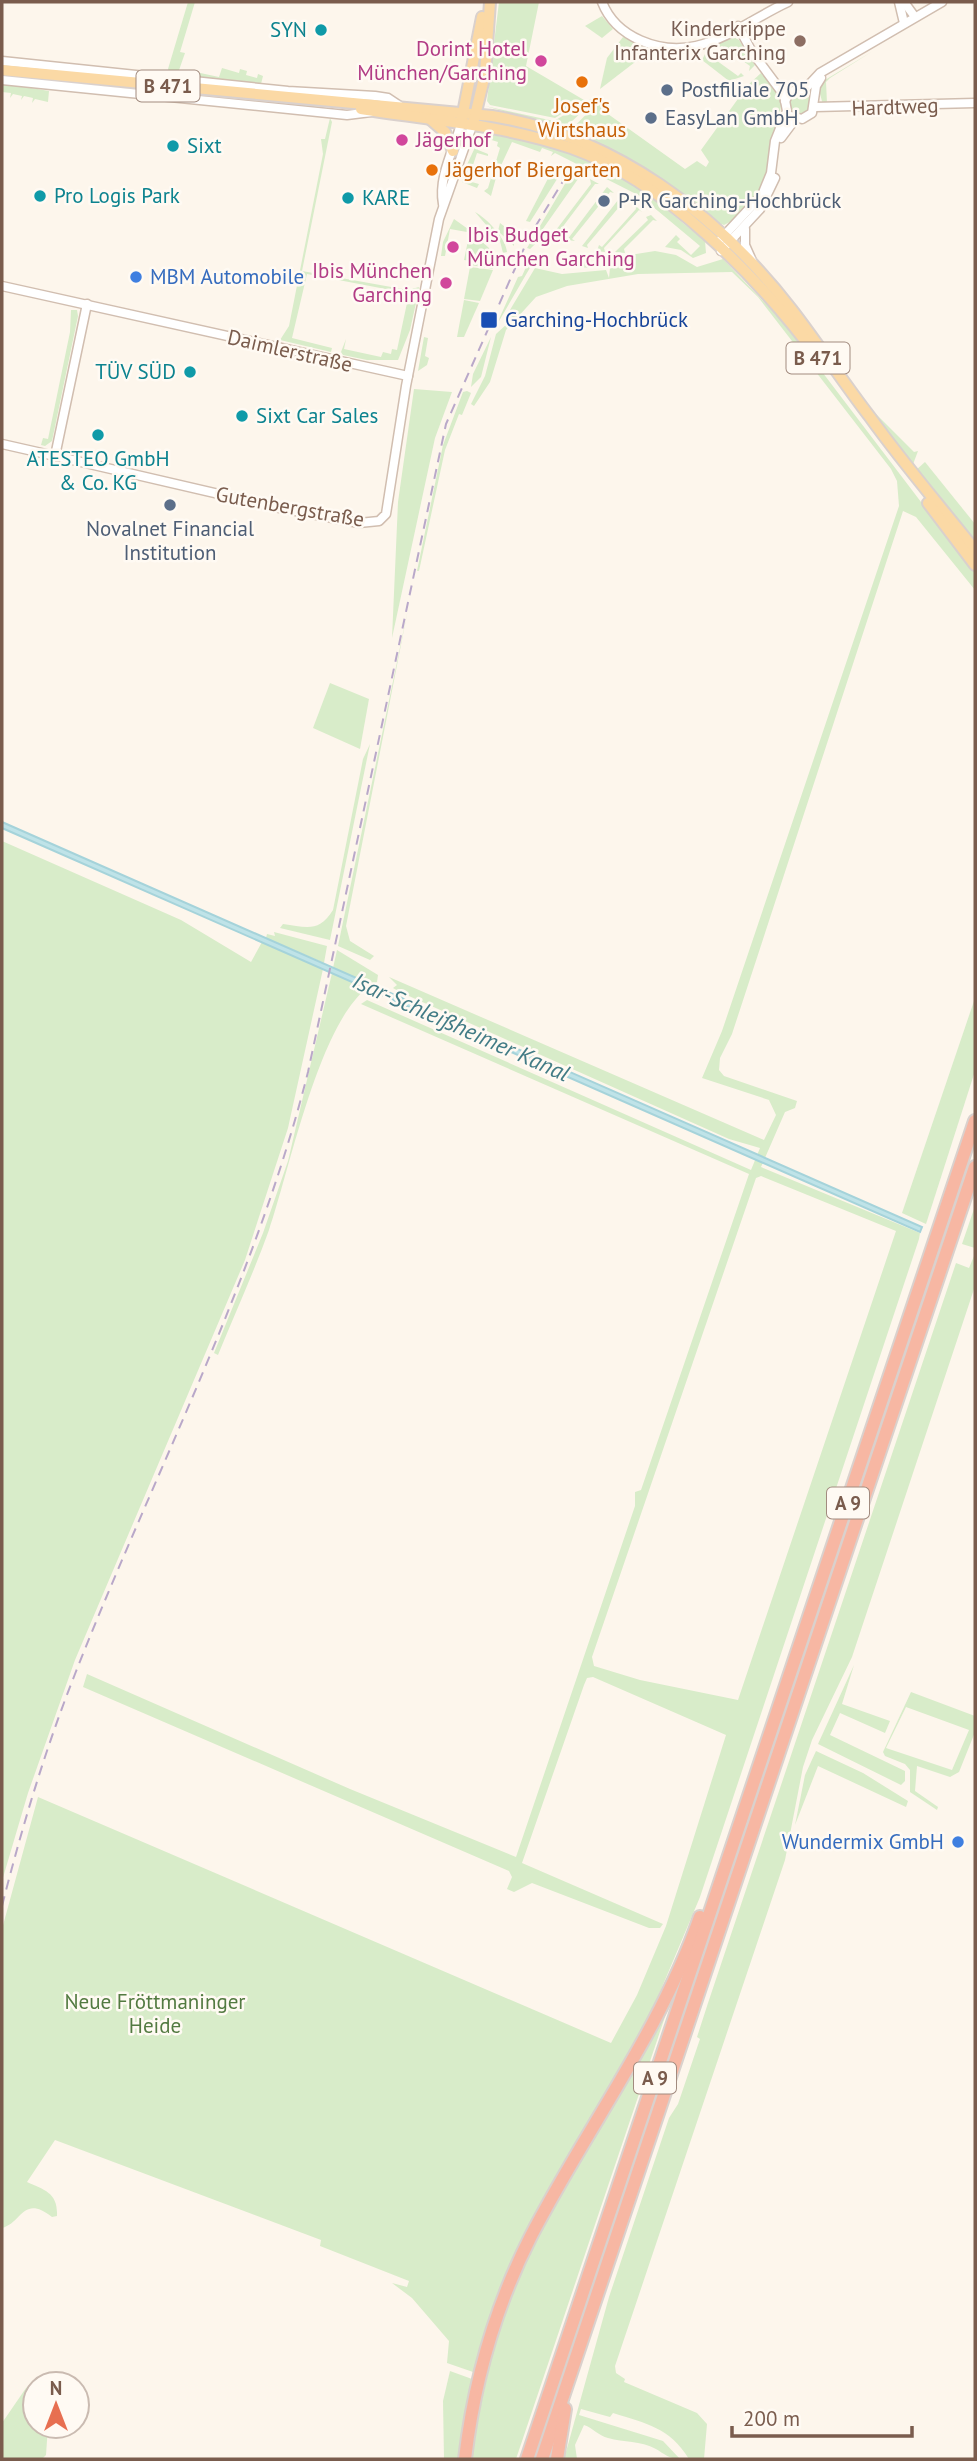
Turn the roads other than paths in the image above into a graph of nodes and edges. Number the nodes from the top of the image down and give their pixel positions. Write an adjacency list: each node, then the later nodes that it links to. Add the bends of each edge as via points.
1 (484, 2): 8 (main road)
2 (490, 2): 8 (main road)
3 (602, 2): 10 (street, via 621,29 655,45 697,46)
4 (788, 2): 10 (street)
5 (902, 2): 7 (street); 9 (street)
6 (942, 2): 7 (street)
7 (915, 17): 9 (street)
8 (484, 22): 24 (main road, via 485,74); 27 (main road)
9 (904, 23): 13 (street)
10 (738, 26): 15 (street)
11 (2, 61): 21 (street, via 375,96)
12 (2, 70): 18 (main road, B 471)
13 (825, 71): 16 (street); 19 (street, via 816,86)
14 (2, 80): 22 (street, via 347,115)
15 (775, 80): 16 (street); 17 (street)
16 (799, 89): 17 (street); 19 (street)
17 (785, 101): 23 (street)
18 (334, 103): 21 (main road, B 471); 22 (main road, B 471)
19 (814, 103): 20 (street, Hardtweg); 25 (street, via 808,117)
20 (975, 103)
21 (400, 106): 27 (main road, B 471)
22 (373, 111): 26 (main road, B 471)
23 (787, 111): 25 (street); 31 (street, via 775,141 768,183)
24 (476, 114): 27 (main road); 31 (main road, B 471, via 543,128 611,154 666,188)
25 (796, 118): 30 (street, via 779,143 772,189)
26 (430, 119): 27 (main road, B 471); 28 (main road, via 445,132)
27 (466, 121): 28 (street); 29 (street); 31 (main road, B 471, via 544,140 606,162 661,196)
28 (453, 150): 29 (street, via 441,193)
29 (443, 204): 35 (street)
30 (745, 229): 31 (street); 32 (street, via 745,245)
31 (723, 244): 32 (main road, B 471); 38 (main road, B 471)
32 (754, 268): 38 (main road, B 471, via 793,310)
33 (2, 286): 34 (street, Daimlerstraße)
34 (87, 304): 35 (street, Daimlerstraße); 37 (street)
35 (408, 376): 37 (street, Gutenbergstraße, via 386,514 379,521 248,501)
36 (2, 444): 37 (street, Gutenbergstraße)
37 (55, 456)
38 (907, 470): 39 (main road, B 471)
39 (917, 483): 40 (main road, B 471); 41 (main road, B 471)
40 (975, 550)
41 (975, 565)
42 (975, 1121): 44 (highway, A 9)
43 (975, 1167): 45 (highway, A 9)
44 (720, 1884): 46 (highway, via 703,1909 653,2025 545,2209 514,2273 484,2360); 47 (highway, A 9)
45 (573, 2368): 48 (highway, A 9); 49 (highway)
46 (465, 2459)
47 (527, 2459)
48 (542, 2459)
49 (557, 2459)

